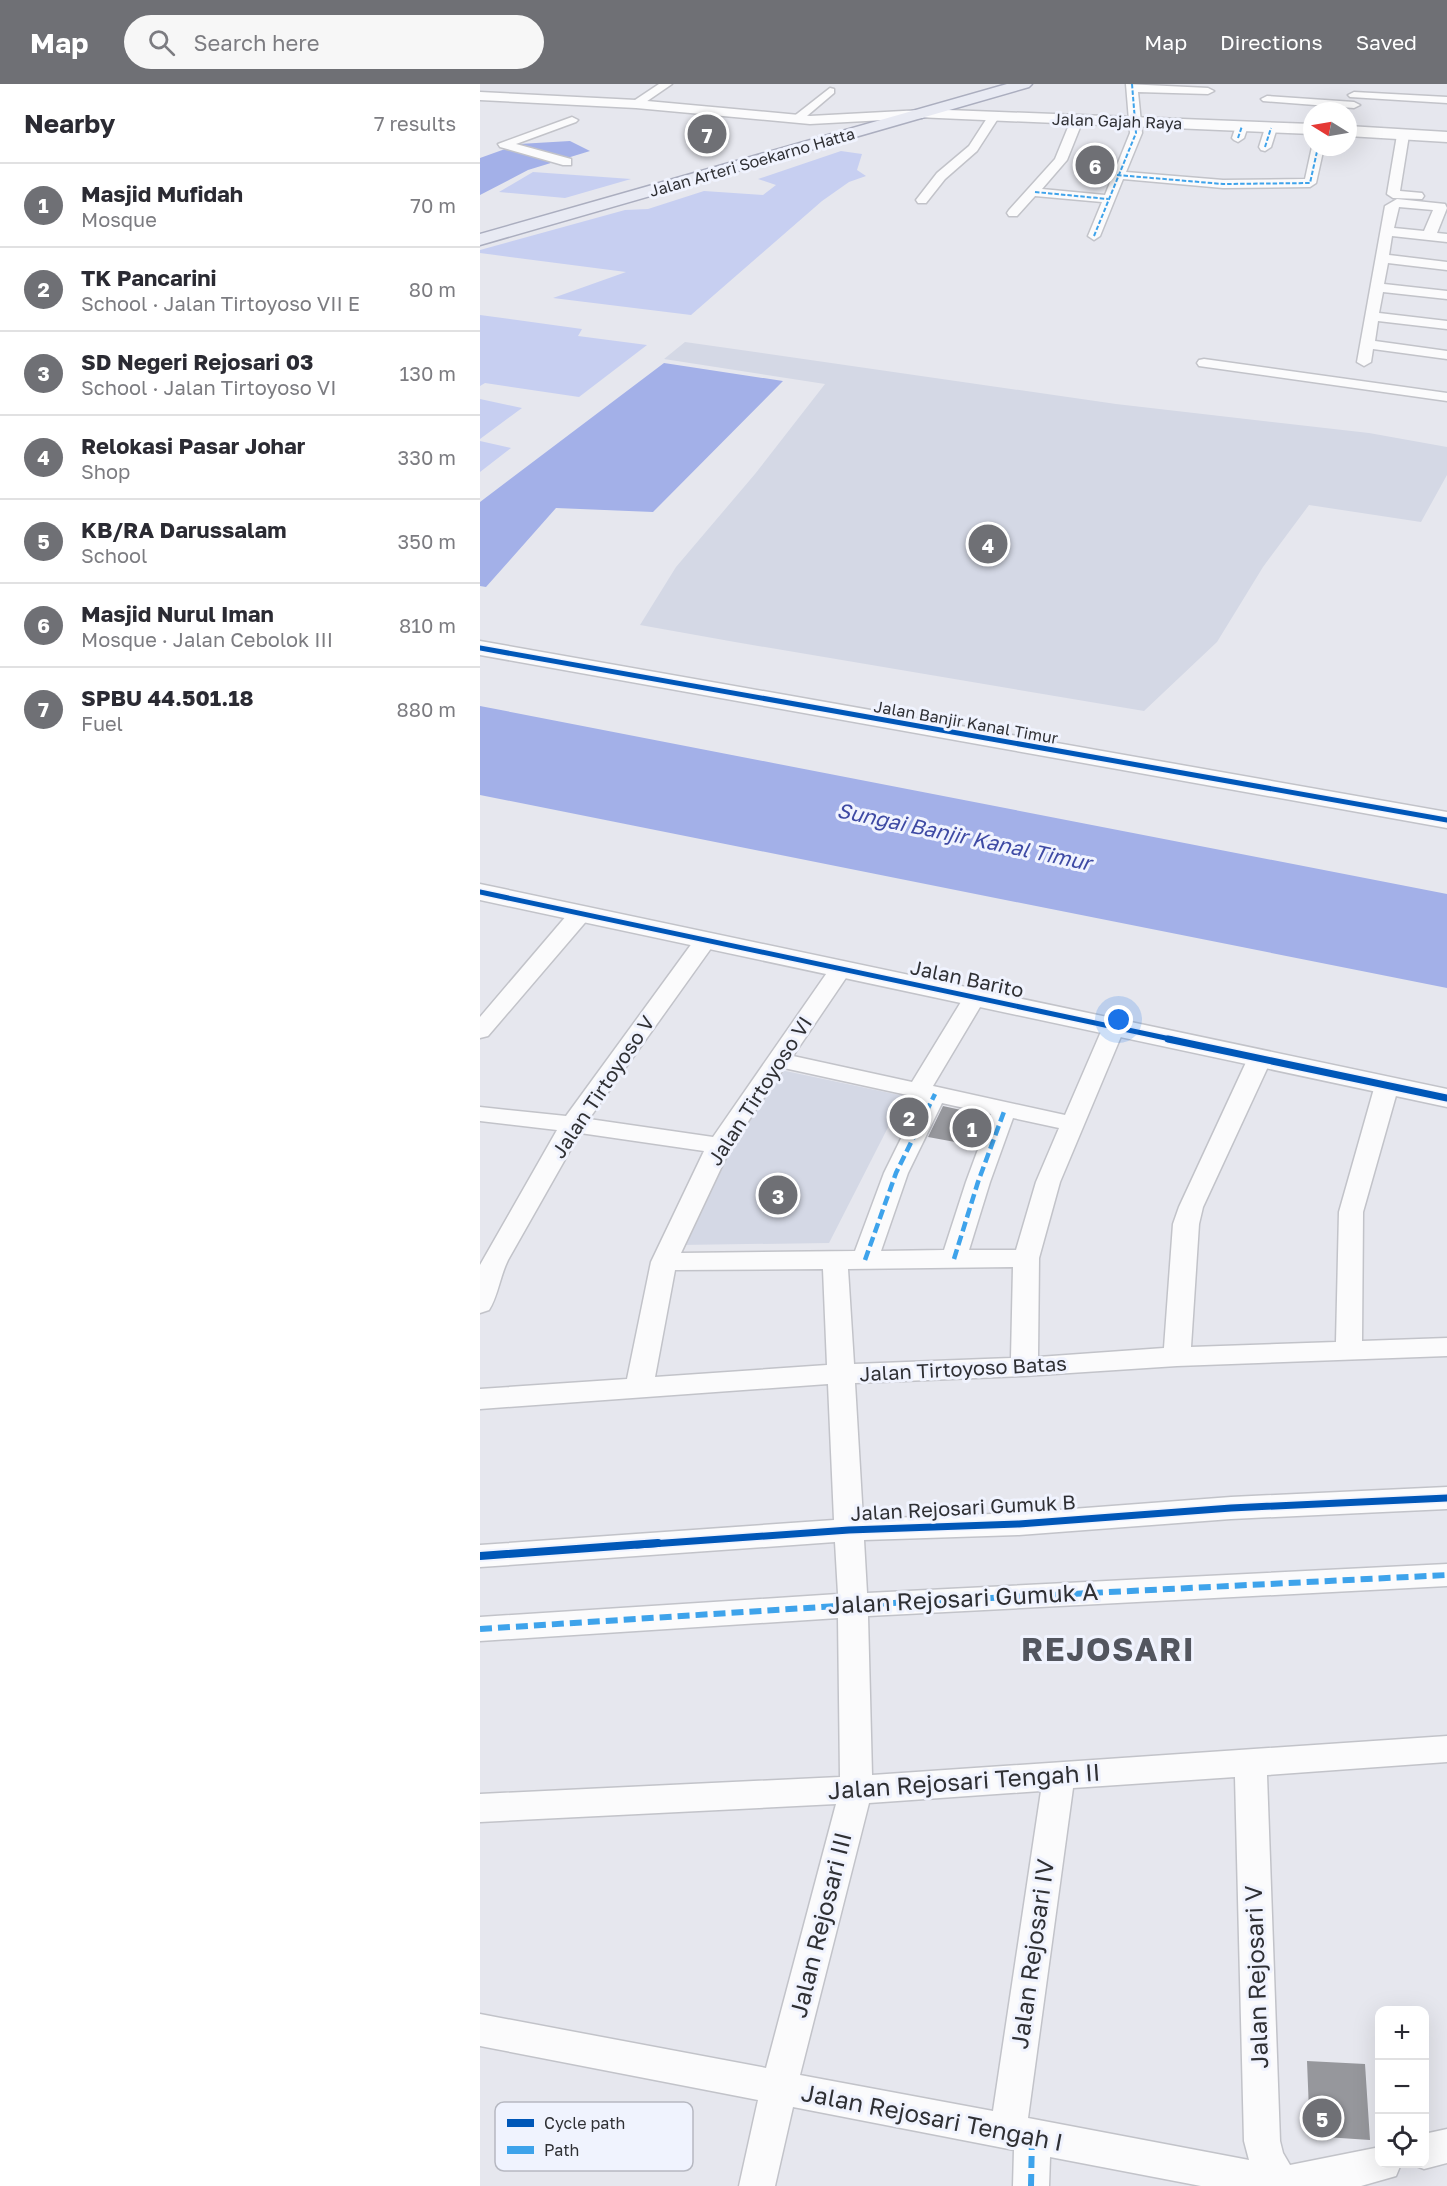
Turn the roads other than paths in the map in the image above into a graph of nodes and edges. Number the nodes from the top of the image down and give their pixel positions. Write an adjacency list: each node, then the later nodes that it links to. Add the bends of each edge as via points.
1 (666, 84): 12 (street)
2 (1007, 84): 14 (main road, Jalan Arteri Soekarno Hatta)
3 (1024, 84): 13 (main road, Jalan Arteri Soekarno Hatta)
4 (1132, 86): 7 (street); 20 (street)
5 (1442, 89): 8 (street)
6 (830, 92): 16 (street)
7 (1208, 92)
8 (1356, 92): 10 (street); 11 (street)
9 (480, 96): 12 (street)
10 (1267, 99)
11 (1447, 100)
12 (636, 104): 16 (street)
13 (922, 114): 14 (street); 15 (main road, Jalan Gajah Raya); 42 (main road, Jalan Arteri Soekarno Hatta)
14 (894, 116): 18 (street); 23 (main road, Jalan Arteri Soekarno Hatta)
15 (993, 117): 19 (main road, Jalan Gajah Raya); 34 (street, via 973,148 941,176)
16 (797, 119): 18 (street)
17 (572, 120): 29 (street, via 504,144)
18 (823, 120): 23 (main road)
19 (1077, 120): 20 (main road, Jalan Gajah Raya); 31 (street, via 1061,160)
20 (1134, 122): 21 (main road, Jalan Gajah Raya, via 1240,132); 30 (street, via 1134,140)
21 (1271, 128): 22 (main road, Jalan Gajah Raya); 27 (street)
22 (1303, 129)
23 (841, 130): 38 (main road, Jalan Arteri Soekarno Hatta)
24 (1357, 132): 25 (main road)
25 (1403, 135): 26 (main road); 32 (street, via 1393,194)
26 (1447, 137)
27 (1265, 147)
28 (1316, 156): 30 (street, via 1310,183 1223,184)
29 (567, 162)
30 (1117, 175): 33 (street)
31 (1035, 192): 33 (street); 35 (street)
32 (1447, 198)
33 (1108, 199): 39 (street)
34 (922, 200)
35 (1013, 213)
36 (1442, 214): 37 (street, via 1441,207 1394,203); 40 (street)
37 (1387, 231): 40 (street); 43 (street)
38 (480, 232)
39 (1094, 236)
40 (1429, 236): 41 (street)
41 (1447, 238)
42 (480, 240)
43 (1383, 258): 44 (street); 45 (street)
44 (1447, 266)
45 (1377, 286): 46 (street); 47 (street)
46 (1447, 295)
47 (1372, 316): 48 (street); 49 (street)
48 (1447, 325)
49 (1367, 344): 50 (street); 51 (street)
50 (1447, 355)
51 (1364, 362)
52 (1447, 388): 53 (street, via 1207,359)
53 (1447, 397)
54 (480, 648): 55 (street, Jalan Banjir Kanal Timur)
55 (1447, 820)
56 (480, 892): 57 (street, Jalan Barito)
57 (581, 913): 58 (street, Jalan Barito); 62 (street)
58 (706, 940): 59 (street, Jalan Barito); 71 (street, Jalan Tirtoyoso V)
59 (841, 969): 60 (street, Jalan Barito); 64 (street, Jalan Tirtoyoso VI)
60 (975, 997): 61 (street, Jalan Barito); 66 (street)
61 (1114, 1027): 63 (street, Jalan Barito); 70 (street)
62 (480, 1031)
63 (1260, 1058): 65 (street, Jalan Barito); 81 (street, via 1186,1224)
64 (779, 1060): 66 (street); 72 (street, Jalan Tirtoyoso VI)
65 (1387, 1085): 67 (street, Jalan Barito); 80 (street, via 1351,1212)
66 (927, 1092): 68 (street); 76 (street)
67 (1447, 1098)
68 (1005, 1109): 70 (street); 74 (street)
69 (480, 1114): 71 (street)
70 (1073, 1124): 73 (street, via 1048,1182)
71 (572, 1125): 72 (street); 78 (street, Jalan Tirtoyoso V, via 495,1260)
72 (719, 1146): 77 (street, Jalan Tirtoyoso VI)
73 (1026, 1258): 74 (street); 82 (street)
74 (954, 1259): 76 (street)
75 (835, 1260): 76 (street); 77 (street); 83 (street, Jalan Rejosari III)
76 (865, 1260)
77 (664, 1262): 84 (street, Jalan Tirtoyoso VI)
78 (480, 1304)
79 (1447, 1347): 80 (street, Jalan Tirtoyoso Batas)
80 (1349, 1350): 81 (street, Jalan Tirtoyoso Batas)
81 (1177, 1357): 82 (street, Jalan Tirtoyoso Batas)
82 (1024, 1367): 83 (street, Jalan Tirtoyoso Batas)
83 (840, 1374): 84 (street, Jalan Tirtoyoso Batas); 87 (street, Jalan Rejosari III)
84 (639, 1388): 85 (street, Jalan Tirtoyoso Batas)
85 (480, 1399)
86 (1447, 1498): 87 (street, Jalan Rejosari Gumuk B, via 1231,1508 1020,1524)
87 (849, 1530): 88 (street, Jalan Rejosari Gumuk B); 90 (street, Jalan Rejosari III)
88 (480, 1556)
89 (1447, 1575): 90 (street, Jalan Rejosari Gumuk A)
90 (853, 1605): 91 (street, Jalan Rejosari Gumuk A); 95 (street, Jalan Rejosari III)
91 (480, 1629)
92 (1447, 1749): 93 (street, Jalan Rejosari Tengah II)
93 (1251, 1763): 94 (street, Jalan Rejosari Tengah II); 103 (street, Jalan Rejosari V, via 1262,2141 1266,2158)
94 (1059, 1775): 95 (street, Jalan Rejosari Tengah II); 99 (street, Jalan Rejosari IV)
95 (856, 1790): 96 (street, Jalan Rejosari Tengah II); 98 (street, Jalan Rejosari III)
96 (480, 1809)
97 (480, 2030): 98 (street, Jalan Rejosari Tengah I)
98 (779, 2088): 99 (street, Jalan Rejosari Tengah I); 104 (street, Jalan Rejosari III)
99 (1020, 2135): 103 (street, Jalan Rejosari Tengah I); 105 (street, Jalan Rejosari IV)
100 (1447, 2146): 101 (street)
101 (1429, 2151)
102 (1375, 2165): 103 (street, Jalan Rejosari Tengah I)
103 (1282, 2185)
104 (757, 2186)
105 (1031, 2186)

